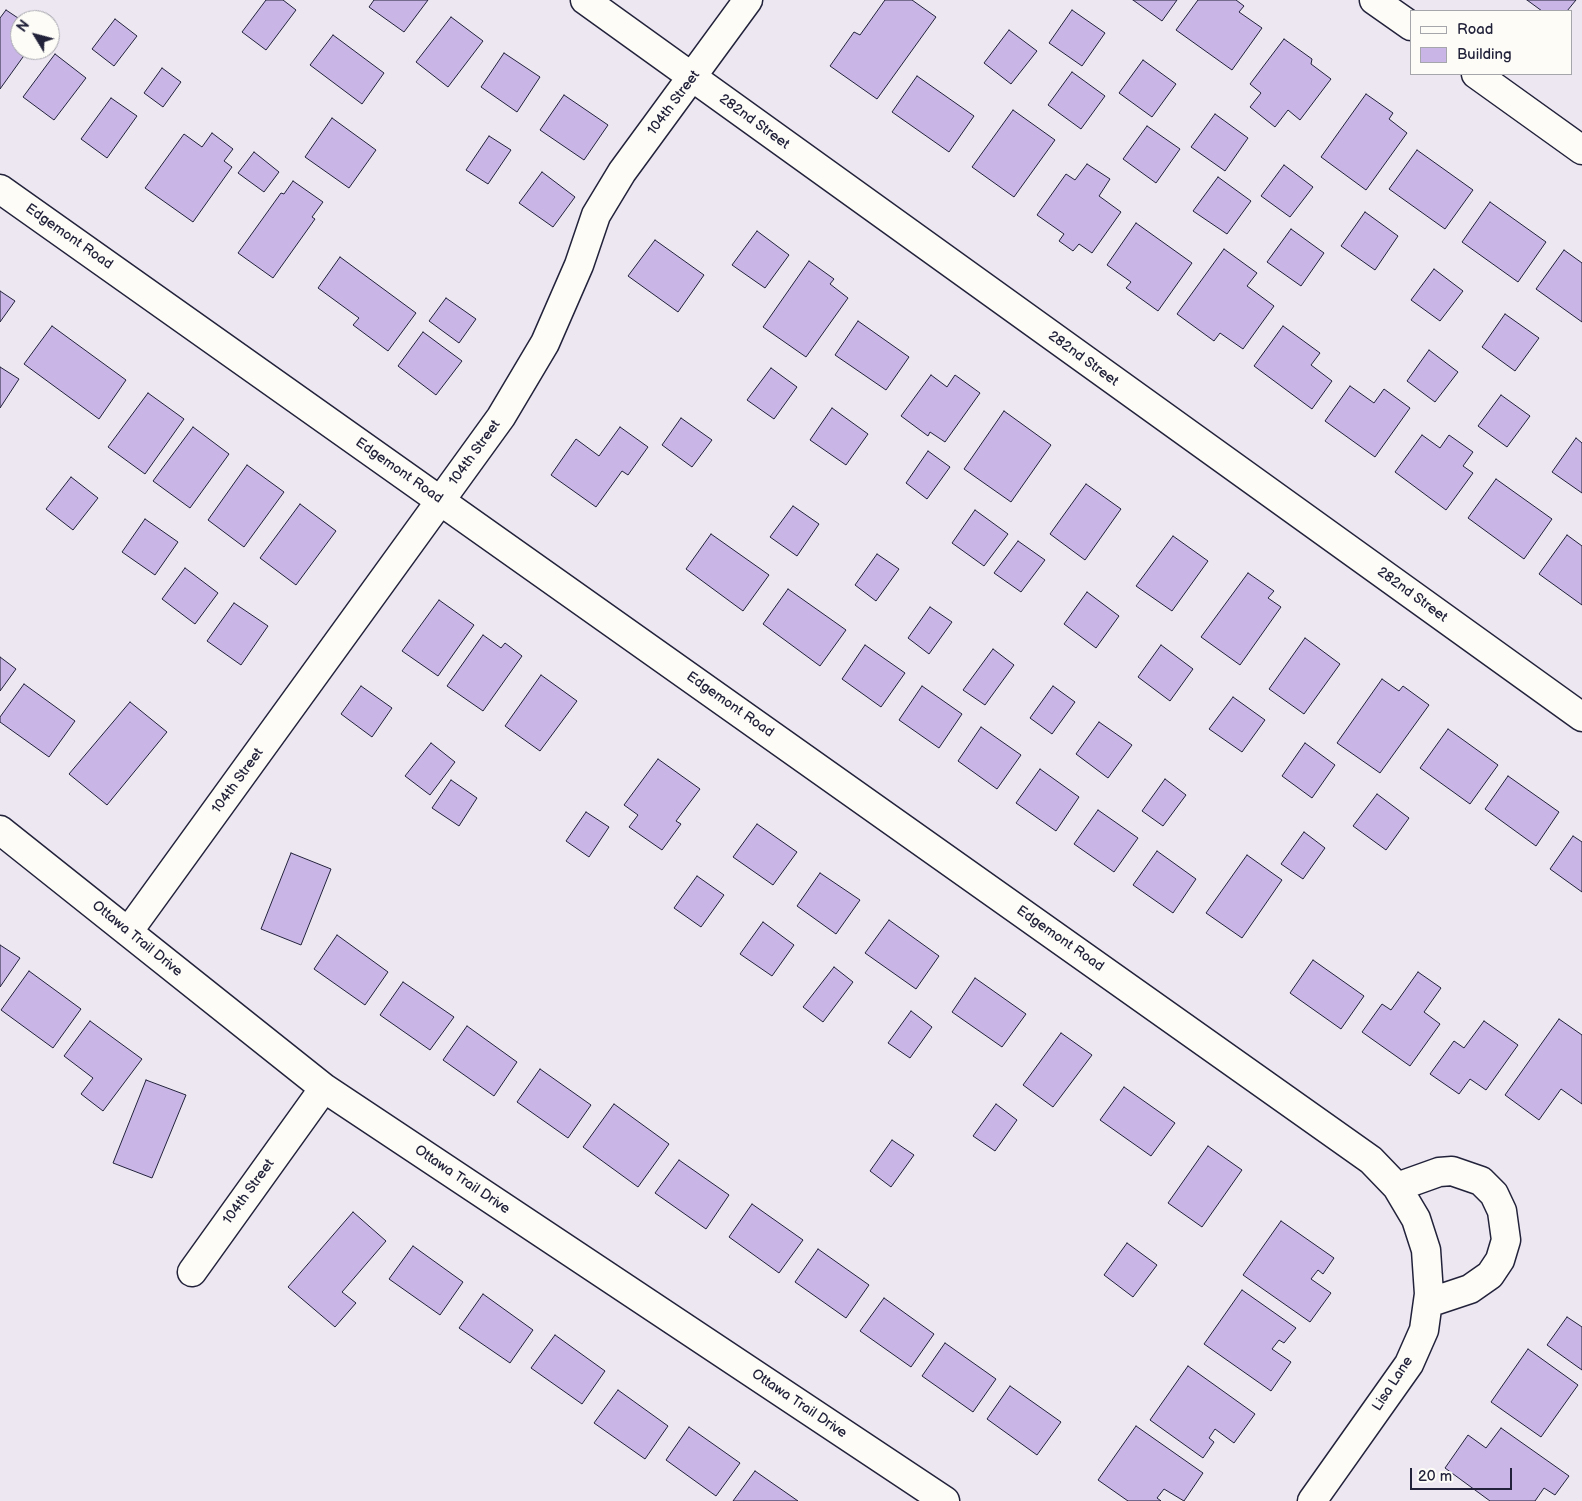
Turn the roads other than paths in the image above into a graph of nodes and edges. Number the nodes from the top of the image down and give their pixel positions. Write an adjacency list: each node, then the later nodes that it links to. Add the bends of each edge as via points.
1 (585, 0): 6 (street, 282nd Street)
2 (748, 0): 6 (street, 104th Street)
3 (1374, 0): 4 (street)
4 (1410, 25)
5 (1477, 75): 7 (street)
6 (693, 78): 9 (street, 104th Street, via 622,172 596,214 579,265 545,343 502,417); 10 (street, 282nd Street)
7 (1582, 150)
8 (0, 189): 9 (street, Edgemont Road)
9 (441, 500): 12 (street, 104th Street); 14 (street, Edgemont Road, via 1363,1154)
10 (1582, 717)
11 (0, 830): 12 (street, Ottawa Trail Drive)
12 (128, 932): 13 (street, Ottawa Trail Drive)
13 (324, 1088): 16 (street, 104th Street); 18 (street, Ottawa Trail Drive)
14 (1397, 1186): 15 (street, Edgemont Road, via 1416,1218); 17 (street, via 1452,1171 1480,1181 1494,1194 1502,1210 1506,1240 1500,1260 1490,1275 1470,1289)
15 (1426, 1250): 17 (street, Lisa Lane)
16 (192, 1272)
17 (1428, 1303): 19 (street, Lisa Lane, via 1424,1330 1410,1364)
18 (945, 1501)
19 (1312, 1501)

